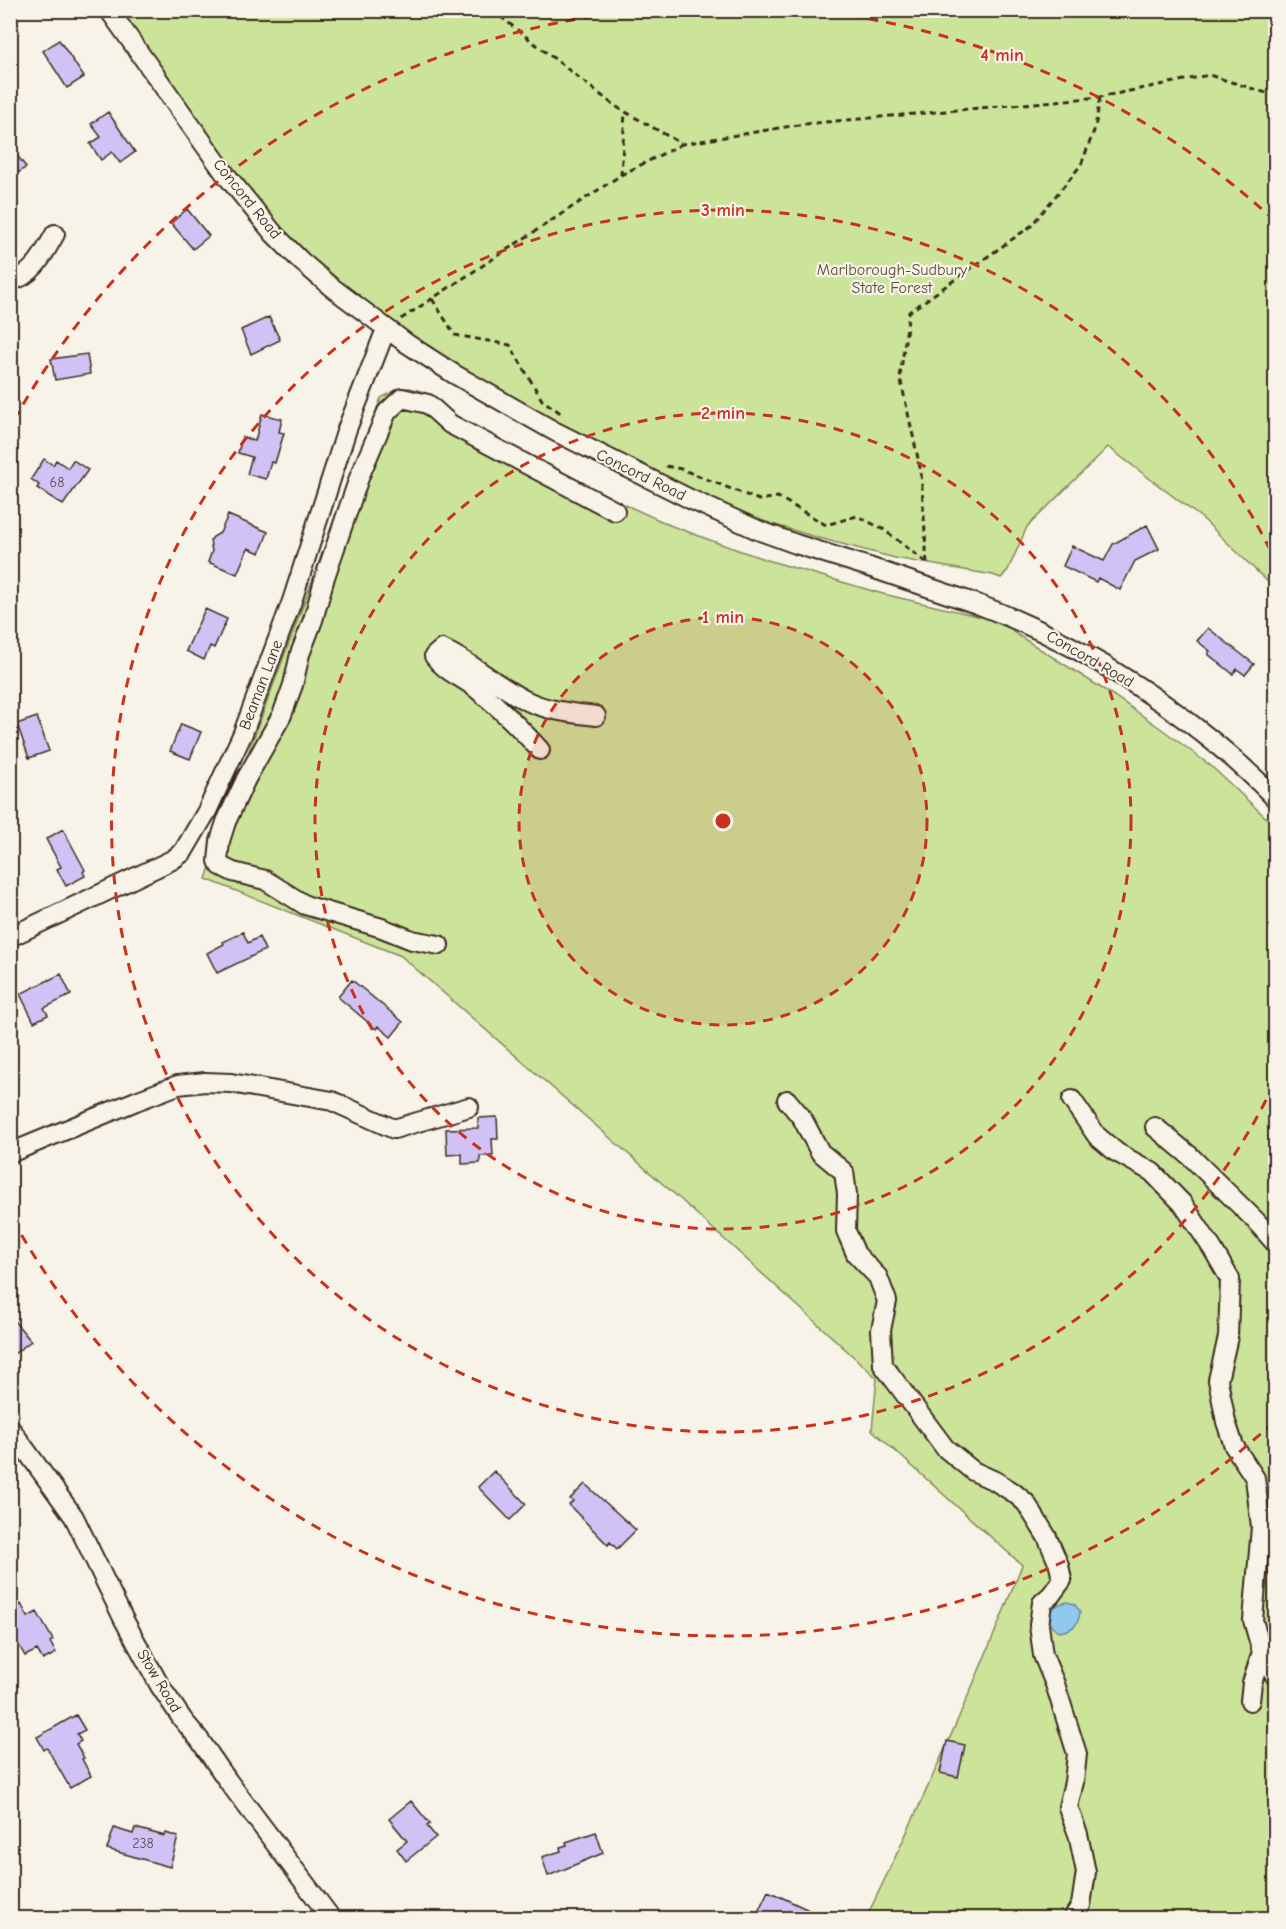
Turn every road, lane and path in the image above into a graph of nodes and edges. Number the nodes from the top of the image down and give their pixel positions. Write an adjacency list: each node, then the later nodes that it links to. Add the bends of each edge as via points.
1 (109, 10): 11 (street, Concord Road, via 226,175 274,234 330,286)
2 (492, 10): 5 (path)
3 (1275, 96): 4 (path, via 1209,75)
4 (1100, 97): 6 (path, via 804,124); 13 (path, via 1095,128 1081,165 1030,226 909,312 900,377 921,472 927,563 883,529 857,516 826,525 778,497 759,500)
5 (625, 112): 6 (path); 7 (path)
6 (682, 144): 7 (path)
7 (621, 175): 10 (path)
8 (55, 234): 9 (street, via 38,264)
9 (10, 281)
10 (432, 298): 11 (path); 12 (path, via 455,335 510,345 542,400)
11 (386, 329): 17 (street, Concord Road, via 520,412 690,500 769,534 1013,617 1056,638 1177,715 1252,775); 18 (street, Beaman Lane, via 243,733 183,852)
12 (571, 420)
13 (661, 465)
14 (615, 511): 19 (street, via 450,424 428,404 402,398 387,412 360,475 282,715 226,822 218,861 233,872 264,880 305,905)
15 (596, 716): 16 (street, via 536,704 460,657 442,649 434,656 441,666 476,688)
16 (540, 750)
17 (1275, 799)
18 (10, 937)
19 (439, 945)
20 (786, 1100): 31 (street, via 802,1118 820,1152 844,1172 846,1231 856,1254 878,1277 887,1301 881,1330 883,1365 945,1448 973,1471 1026,1503 1059,1565 1062,1580 1042,1603 1039,1625 1043,1654 1077,1754 1068,1807 1086,1872 1082,1905)
21 (1072, 1100): 27 (street, via 1096,1136 1152,1172 1183,1204 1230,1279 1228,1337 1218,1380 1234,1446 1255,1478 1261,1527 1253,1620)
22 (469, 1107): 24 (street, via 394,1129 332,1101 205,1082 178,1085)
23 (1155, 1127): 25 (street, via 1190,1156)
24 (10, 1154)
25 (1275, 1244)
26 (10, 1428): 30 (street, Stow Road, via 74,1517 160,1686)
27 (1262, 1652): 28 (street); 29 (street)
28 (1275, 1677)
29 (1250, 1701)
30 (331, 1918)
31 (1073, 1918)

